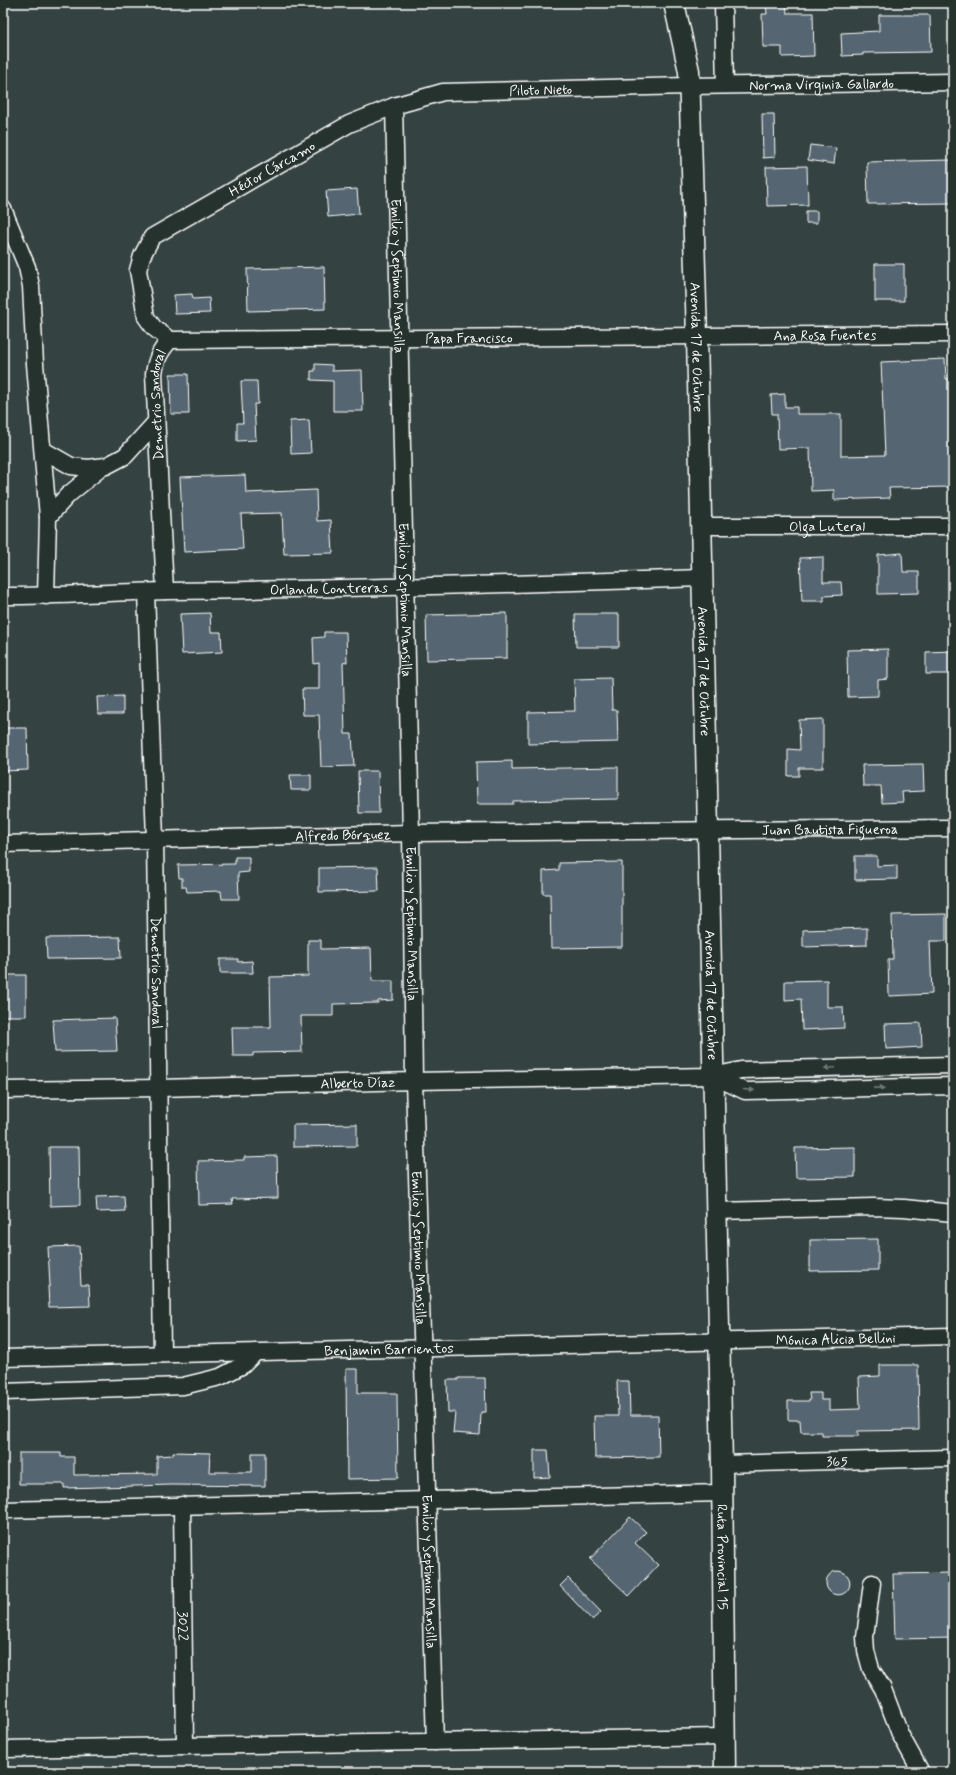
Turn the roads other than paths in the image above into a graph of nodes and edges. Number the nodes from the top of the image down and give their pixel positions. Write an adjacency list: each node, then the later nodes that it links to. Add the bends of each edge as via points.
1 (674, 3): 5 (main road, Avenida 17 de Octubre, via 687,57)
2 (723, 3): 4 (street)
3 (953, 82): 4 (street, Norma Virginia Gallardo)
4 (725, 85): 5 (street, Norma Virginia Gallardo)
5 (689, 86): 6 (street, Piloto Nieto, via 443,92); 10 (main road, Avenida 17 de Octubre)
6 (394, 106): 8 (street, Héctor Cárcamo, via 349,124); 11 (street, Emilio y Septimio Mansilla)
7 (3, 209): 14 (street, via 27,267 31,286)
8 (152, 237): 12 (street, Demetrio Sandoval, via 138,270 146,318)
9 (953, 334): 10 (street, Ana Rosa Fuentes)
10 (697, 336): 11 (street, Papa Francisco); 17 (main road, Avenida 17 de Octubre)
11 (401, 338): 12 (street, Papa Francisco); 20 (street, Emilio y Septimio Mansilla)
12 (170, 340): 13 (street, Demetrio Sandoval, via 160,351 155,362)
13 (156, 422): 15 (street, via 125,456); 21 (street, Demetrio Sandoval)
14 (43, 450): 15 (street, via 71,466); 16 (street)
15 (102, 467): 16 (street, via 68,495)
16 (48, 517): 24 (street)
17 (702, 526): 18 (street, Olga Luteral); 19 (main road, Avenida 17 de Octubre)
18 (953, 526)
19 (702, 578): 20 (street, Orlando Contreras); 26 (main road, Avenida 17 de Octubre)
20 (406, 588): 21 (street, Orlando Contreras); 27 (street, Emilio y Septimio Mansilla)
21 (165, 591): 22 (street, Orlando Contreras)
22 (146, 592): 24 (street, Orlando Contreras); 28 (street, Demetrio Sandoval)
23 (3, 596): 24 (street, Orlando Contreras)
24 (46, 596)
25 (953, 828): 26 (street, Juan Bautista Figueroa)
26 (708, 830): 27 (street, Alfredo Bórquez); 31 (main road, Avenida 17 de Octubre)
27 (411, 833): 28 (street, Alfredo Bórquez); 32 (street, Emilio y Septimio Mansilla)
28 (156, 839): 29 (street, Alfredo Bórquez); 34 (street, Demetrio Sandoval)
29 (3, 844)
30 (953, 1064): 31 (street, one-way to 31, via 741,1070)
31 (713, 1076): 32 (street, Alberto Díaz); 33 (street, one-way to 33, via 745,1091); 36 (main road, Avenida 17 de Octubre)
32 (414, 1081): 34 (street, Alberto Díaz); 40 (street, Emilio y Septimio Mansilla)
33 (953, 1086)
34 (160, 1088): 35 (street, Alberto Díaz); 43 (street, Demetrio Sandoval)
35 (3, 1090)
36 (716, 1211): 37 (street, via 873,1207); 39 (main road, Avenida 17 de Octubre)
37 (953, 1213)
38 (953, 1336): 39 (street, Mónica Alicia Bellini)
39 (718, 1341): 40 (street, Benjamin Barrientos); 48 (main road, Ruta Provincial 15)
40 (421, 1348): 42 (street, Benjamin Barrientos); 50 (street, Emilio y Septimio Mansilla)
41 (3, 1350): 44 (street, Benjamin Barrientos)
42 (256, 1352): 43 (street, Benjamin Barrientos); 46 (street, via 243,1364 220,1377 183,1386)
43 (162, 1354): 44 (street, Benjamin Barrientos)
44 (59, 1357): 45 (street, Benjamin Barrientos)
45 (3, 1358)
46 (3, 1392)
47 (953, 1458): 48 (street, 365)
48 (722, 1464): 49 (main road, Ruta Provincial 15)
49 (722, 1493): 50 (street); 54 (main road, Ruta Provincial 15)
50 (426, 1500): 51 (street); 55 (street, Emilio y Septimio Mansilla)
51 (182, 1505): 52 (street); 56 (street, 3022)
52 (3, 1510)
53 (872, 1582): 59 (street, via 865,1638 866,1651 871,1669 883,1689 900,1734)
54 (724, 1737): 55 (street); 58 (main road, Ruta Provincial 15)
55 (435, 1742): 56 (street)
56 (185, 1746): 57 (street)
57 (3, 1750)
58 (725, 1772)
59 (921, 1772)

